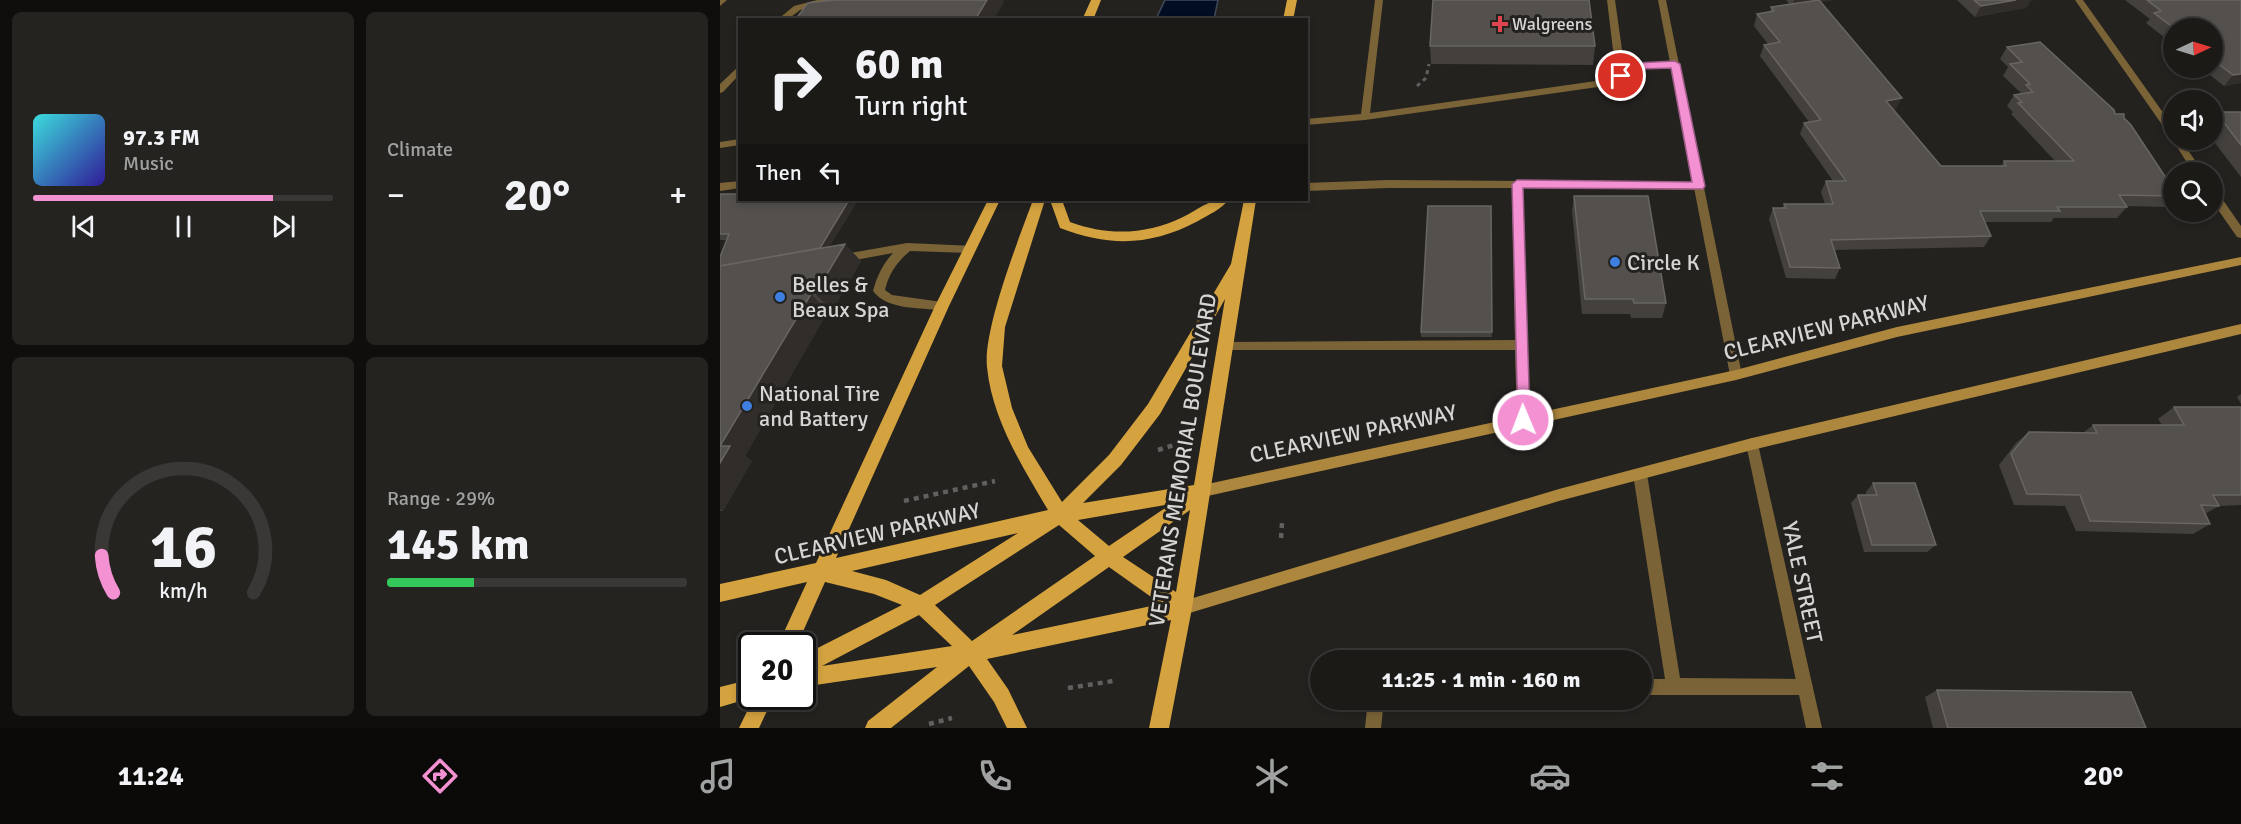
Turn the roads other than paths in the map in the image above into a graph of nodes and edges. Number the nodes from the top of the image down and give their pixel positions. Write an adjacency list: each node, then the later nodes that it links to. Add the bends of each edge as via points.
1 (723, 0): 9 (street)
2 (827, 0): 10 (street, via 796,8)
3 (1096, 0): 11 (main road)
4 (1292, 0): 12 (main road)
5 (1379, 0): 17 (street)
6 (1611, 0): 15 (street)
7 (1662, 0): 13 (street)
8 (2079, 0): 18 (street)
9 (720, 3)
10 (784, 18)
11 (1088, 18)
12 (1288, 18)
13 (1675, 64): 15 (street, via 1639,66); 24 (street)
14 (738, 70): 16 (street)
15 (1621, 76): 17 (street, via 1612,82)
16 (720, 90)
17 (1365, 117): 19 (street)
18 (2163, 121)
19 (1308, 122)
20 (738, 142): 21 (street)
21 (720, 145)
22 (738, 184): 25 (street)
23 (1517, 184): 24 (street); 26 (street); 41 (street)
24 (1699, 186): 43 (street)
25 (720, 187)
26 (1308, 187)
27 (994, 201): 35 (main road)
28 (1039, 201): 48 (main road, via 998,327 994,366 1004,408 1022,451)
29 (1056, 201): 30 (main road, via 1065,225 1083,234 1126,239 1195,219)
30 (1221, 201)
31 (1250, 201): 38 (main road, VETERANS MEMORIAL BOULEVARD)
32 (2223, 209): 33 (street)
33 (2241, 234)
34 (907, 247): 35 (street); 36 (street); 39 (street, via 888,264 879,291 897,300)
35 (970, 249): 39 (main road)
36 (828, 261)
37 (2241, 261): 43 (main road, CLEARVIEW PARKWAY, via 1897,332)
38 (1237, 266): 42 (main road, VETERANS MEMORIAL BOULEVARD); 48 (main road, via 1154,409 1115,460)
39 (942, 306): 50 (main road)
40 (2241, 329): 45 (main road)
41 (1521, 345): 42 (street); 44 (street)
42 (1224, 347): 47 (main road, VETERANS MEMORIAL BOULEVARD)
43 (1736, 375): 44 (main road, CLEARVIEW PARKWAY)
44 (1523, 420): 47 (main road, CLEARVIEW PARKWAY)
45 (1752, 444): 46 (main road); 60 (street, YALE STREET)
46 (1640, 474): 53 (main road); 58 (street)
47 (1203, 491): 48 (main road, CLEARVIEW PARKWAY); 49 (main road); 53 (main road, VETERANS MEMORIAL BOULEVARD)
48 (1059, 515): 49 (main road); 50 (main road, CLEARVIEW PARKWAY); 52 (main road)
49 (1109, 557): 53 (main road); 55 (main road)
50 (821, 572): 51 (main road, CLEARVIEW PARKWAY); 52 (main road, via 874,586); 54 (main road)
51 (720, 593)
52 (920, 605): 55 (main road); 56 (main road)
53 (1183, 608): 55 (main road); 68 (main road, VETERANS MEMORIAL BOULEVARD)
54 (793, 632)
55 (970, 653): 57 (main road); 66 (main road); 67 (main road, via 1008,704)
56 (816, 659)
57 (816, 676)
58 (1674, 686): 59 (street); 60 (street)
59 (1652, 687)
60 (1805, 687): 70 (street, YALE STREET)
61 (738, 692): 62 (main road)
62 (720, 697)
63 (757, 710): 65 (main road)
64 (1375, 710): 69 (street)
65 (749, 728)
66 (876, 728)
67 (1017, 728)
68 (1158, 728)
69 (1373, 728)
70 (1814, 728)

